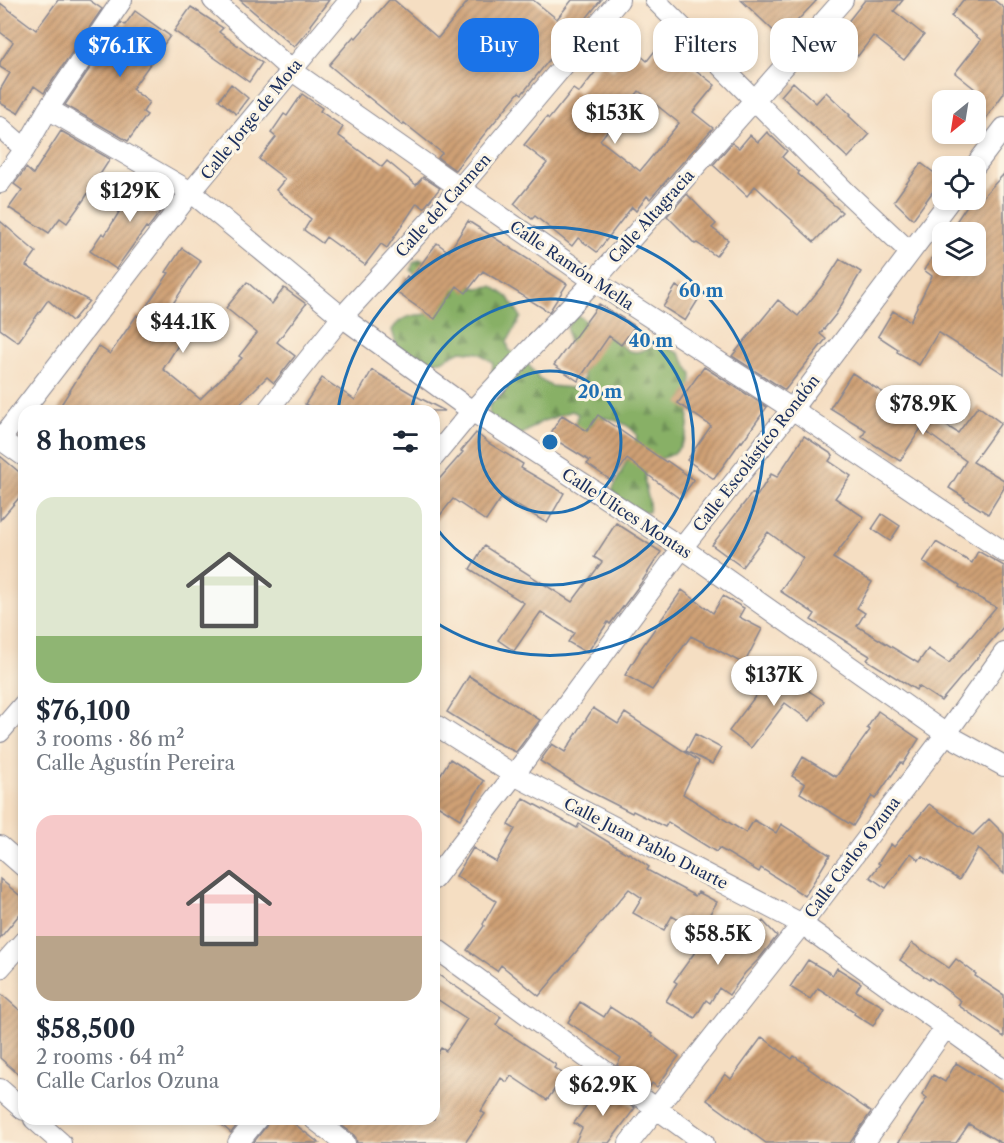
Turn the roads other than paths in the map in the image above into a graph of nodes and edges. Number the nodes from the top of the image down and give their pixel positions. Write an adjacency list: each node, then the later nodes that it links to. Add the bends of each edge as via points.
1 (122, 0): 9 (street)
2 (213, 0): 7 (street, Calle Ramón Mella)
3 (350, 0): 7 (street, Calle Jorge de Mota)
4 (619, 0): 15 (street, Calle del Carmen)
5 (655, 0): 8 (street)
6 (843, 0): 8 (street, Calle Altagracia)
7 (291, 70): 15 (street, Calle Ramón Mella); 16 (street, Calle Jorge de Mota)
8 (754, 100): 18 (street); 19 (street, Calle Altagracia)
9 (48, 109): 12 (street); 16 (street, Calle Ulices Montas)
10 (0, 127): 12 (street)
11 (1004, 128): 13 (street)
12 (25, 149): 14 (street)
13 (983, 156)
14 (0, 183)
15 (460, 188): 19 (street, Calle Ramón Mella); 20 (street, Calle del Carmen)
16 (191, 192): 20 (street, Calle Ulices Montas); 21 (street, Calle Jorge de Mota)
17 (942, 210): 18 (street, Calle Escolástico Rondón)
18 (910, 252): 23 (street, Calle Escolástico Rondón)
19 (594, 281): 23 (street, Calle Ramón Mella); 24 (street, Calle Altagracia)
20 (342, 317): 22 (street, Calle del Carmen); 24 (street, Calle Ulices Montas)
21 (27, 405)
22 (272, 405)
23 (792, 409): 29 (street, Calle Escolástico Rondón); 30 (street, Calle Ramón Mella)
24 (472, 411): 27 (street, Calle Altagracia); 29 (street, Calle Ulices Montas)
25 (18, 417): 26 (street, Calle Jorge de Mota)
26 (0, 440): 28 (street)
27 (440, 450)
28 (18, 452)
29 (682, 548): 35 (street, Calle Ulices Montas); 37 (street, Calle Escolástico Rondón)
30 (1004, 552)
31 (1004, 653): 35 (street, Calle Carlos Ozuna)
32 (18, 711): 34 (street)
33 (440, 728): 37 (street, Calle Juan Pablo Duarte)
34 (0, 732)
35 (946, 734): 36 (street, Calle Ulices Montas); 41 (street, Calle Carlos Ozuna)
36 (1004, 766)
37 (514, 775): 40 (street, Calle Escolástico Rondón); 41 (street, Calle Juan Pablo Duarte)
38 (0, 846): 39 (street)
39 (18, 862)
40 (440, 871)
41 (802, 924): 45 (street, Calle Juan Pablo Duarte); 49 (street, Calle Carlos Ozuna)
42 (18, 947): 44 (street)
43 (440, 951): 49 (street)
44 (0, 968)
45 (946, 1028): 46 (street, Calle Juan Pablo Duarte); 58 (street)
46 (1004, 1069)
47 (0, 1089): 48 (street)
48 (18, 1105)
49 (657, 1108): 56 (street, Calle Carlos Ozuna); 57 (street)
50 (41, 1125): 53 (street)
51 (252, 1125): 54 (street)
52 (322, 1125): 55 (street)
53 (61, 1143)
54 (238, 1143)
55 (345, 1143)
56 (629, 1143)
57 (704, 1143)
58 (864, 1143)

